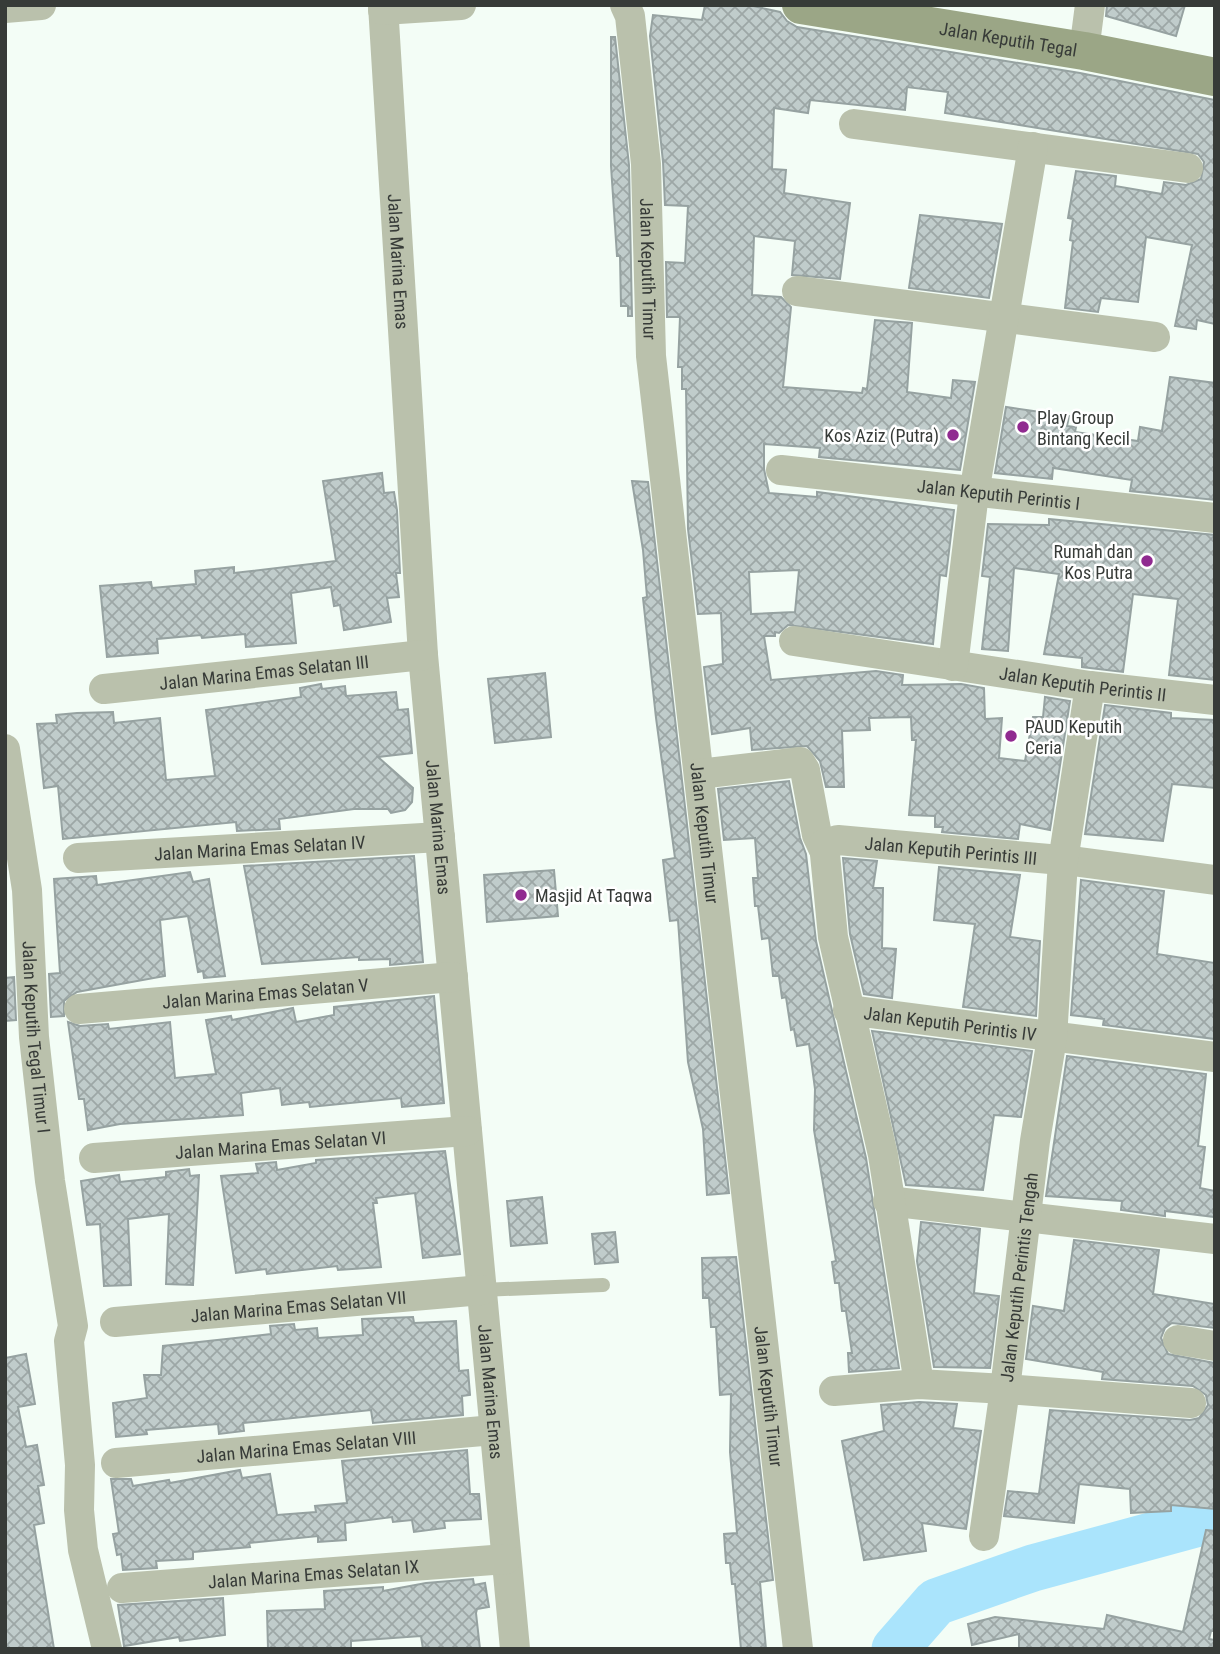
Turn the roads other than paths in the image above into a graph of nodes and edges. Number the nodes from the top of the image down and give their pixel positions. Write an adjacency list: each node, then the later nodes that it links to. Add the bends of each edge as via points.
1 (41, 5): 5 (street)
2 (461, 5): 6 (street)
3 (801, 5): 8 (main road, Jalan Keputih Tegal)
4 (1090, 5): 8 (street)
5 (5, 8)
6 (383, 8): 20 (street, Jalan Marina Emas)
7 (628, 11): 26 (street, Jalan Keputih Timur, via 646,164 651,356)
8 (1084, 51): 9 (main road, Jalan Keputih Tegal)
9 (1215, 77)
10 (854, 124): 11 (street)
11 (1033, 147): 12 (street); 14 (street)
12 (1188, 168)
13 (797, 291): 14 (street)
14 (1003, 318): 15 (street); 17 (street)
15 (1155, 337)
16 (781, 470): 17 (street, Jalan Keputih Perintis I)
17 (974, 492): 18 (street, Jalan Keputih Perintis I); 21 (street)
18 (1215, 518)
19 (794, 641): 21 (street, Jalan Keputih Perintis II)
20 (423, 655): 23 (street, Jalan Marina Emas Selatan III); 27 (street, Jalan Marina Emas)
21 (953, 666): 22 (street, Jalan Keputih Perintis II)
22 (1090, 686): 24 (street, Jalan Keputih Perintis II); 30 (street)
23 (104, 689)
24 (1215, 700)
25 (6, 761): 56 (street, Jalan Keputih Tegal Timur I, via 27,890 34,1037 50,1181 73,1326 69,1341 83,1550)
26 (699, 774): 28 (street, via 800,762 812,811); 58 (street, Jalan Keputih Timur)
27 (440, 837): 29 (street, Jalan Marina Emas Selatan IV); 32 (street, Jalan Marina Emas)
28 (831, 844): 30 (street, Jalan Keputih Perintis III); 34 (street, via 833,937)
29 (78, 858)
30 (1063, 861): 31 (street, Jalan Keputih Perintis III); 35 (street, Jalan Keputih Perintis IV)
31 (1215, 880)
32 (453, 977): 33 (street, Jalan Marina Emas Selatan V); 37 (street, Jalan Marina Emas)
33 (79, 1009)
34 (848, 1010): 35 (street, Jalan Keputih Perintis IV); 39 (street, via 878,1128)
35 (1052, 1038): 36 (street, Jalan Keputih Perintis IV); 40 (street, Jalan Keputih Perintis Tengah)
36 (1215, 1057)
37 (467, 1131): 38 (street, Jalan Marina Emas Selatan VI); 43 (street, Jalan Marina Emas)
38 (94, 1158)
39 (888, 1201): 40 (street); 47 (street)
40 (1026, 1216): 41 (street); 48 (street, Jalan Keputih Perintis Tengah)
41 (1215, 1239)
42 (603, 1285): 43 (lane)
43 (482, 1290): 44 (street, Jalan Marina Emas Selatan VII); 51 (street, Jalan Marina Emas)
44 (115, 1322)
45 (1178, 1340): 46 (street)
46 (1215, 1346)
47 (919, 1384): 48 (street, Jalan Keputih Perintis Tengah); 49 (street, Jalan Keputih Perintis Tengah)
48 (1005, 1389): 50 (street); 53 (street)
49 (834, 1391)
50 (1191, 1403)
51 (494, 1430): 52 (street, Jalan Marina Emas Selatan VIII); 54 (street, Jalan Marina Emas)
52 (116, 1463)
53 (984, 1536)
54 (506, 1559): 55 (street, Jalan Marina Emas Selatan IX); 57 (street, Jalan Marina Emas)
55 (122, 1588)
56 (107, 1649)
57 (515, 1649)
58 (799, 1649)

